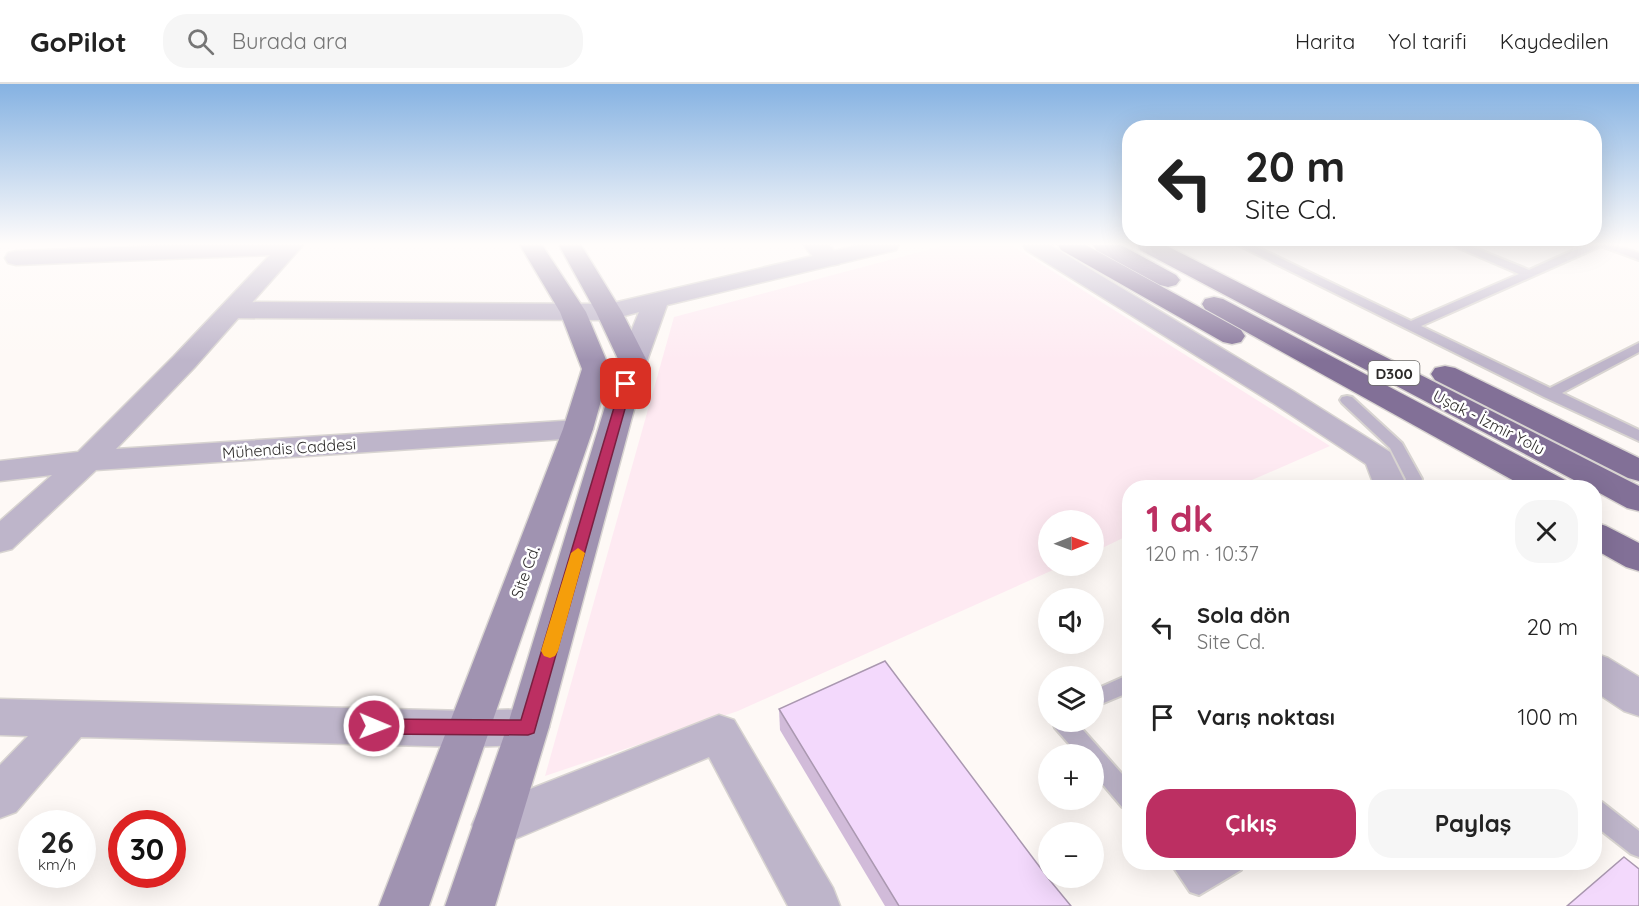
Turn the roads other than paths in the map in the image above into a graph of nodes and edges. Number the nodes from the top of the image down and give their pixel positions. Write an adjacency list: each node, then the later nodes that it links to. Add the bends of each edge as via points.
1 (257, 283): 13 (street)
2 (555, 283): 14 (main road, Site Cd.)
3 (592, 283): 15 (main road)
4 (718, 283): 12 (street)
5 (1097, 283): 26 (street, via 1379,459)
6 (1138, 283): 20 (highway)
7 (1175, 283): 29 (highway, Uşak - İzmir Yolu / D300)
8 (1222, 283): 30 (highway, Uşak - İzmir Yolu / D300)
9 (1262, 283): 25 (highway)
10 (1323, 283): 16 (lane)
11 (1504, 283): 16 (lane)
12 (656, 302): 15 (street); 18 (street)
13 (232, 310): 14 (street); 23 (street)
14 (573, 312): 15 (street); 21 (main road, Site Cd., via 596,369)
15 (609, 312): 18 (main road)
16 (1410, 326): 19 (lane)
17 (1639, 347): 19 (lane)
18 (633, 361): 44 (main road)
19 (1549, 394): 22 (lane)
20 (1347, 400): 27 (lane, via 1397,446); 28 (highway)
21 (578, 429): 23 (street, Mühendis Caddesi); 45 (main road, Site Cd.)
22 (1639, 436)
23 (87, 460): 24 (street, Mühendis Caddesi); 36 (street)
24 (0, 471)
25 (1639, 471)
26 (1388, 480)
27 (1414, 480)
28 (1494, 480)
29 (1539, 480)
30 (1600, 480)
31 (1602, 481): 32 (highway, Uşak - İzmir Yolu / D300)
32 (1639, 500)
33 (1602, 514): 34 (highway)
34 (1639, 534)
35 (1602, 538): 37 (highway)
36 (0, 540)
37 (1639, 558)
38 (1602, 674): 41 (street)
39 (1122, 686): 40 (lane)
40 (1104, 694)
41 (1639, 699)
42 (0, 717): 43 (street)
43 (71, 719): 45 (street); 50 (street)
44 (528, 727): 45 (street); 52 (main road)
45 (467, 729): 56 (main road, Site Cd.)
46 (1072, 732): 47 (lane)
47 (1082, 744)
48 (1104, 770): 49 (lane)
49 (1122, 791)
50 (0, 797)
51 (1602, 816): 53 (lane)
52 (496, 825): 57 (main road); 58 (street, via 719,733)
53 (1639, 846)
54 (1188, 870): 55 (lane, via 1199,883)
55 (1219, 870)
56 (405, 906)
57 (470, 906)
58 (815, 906)

